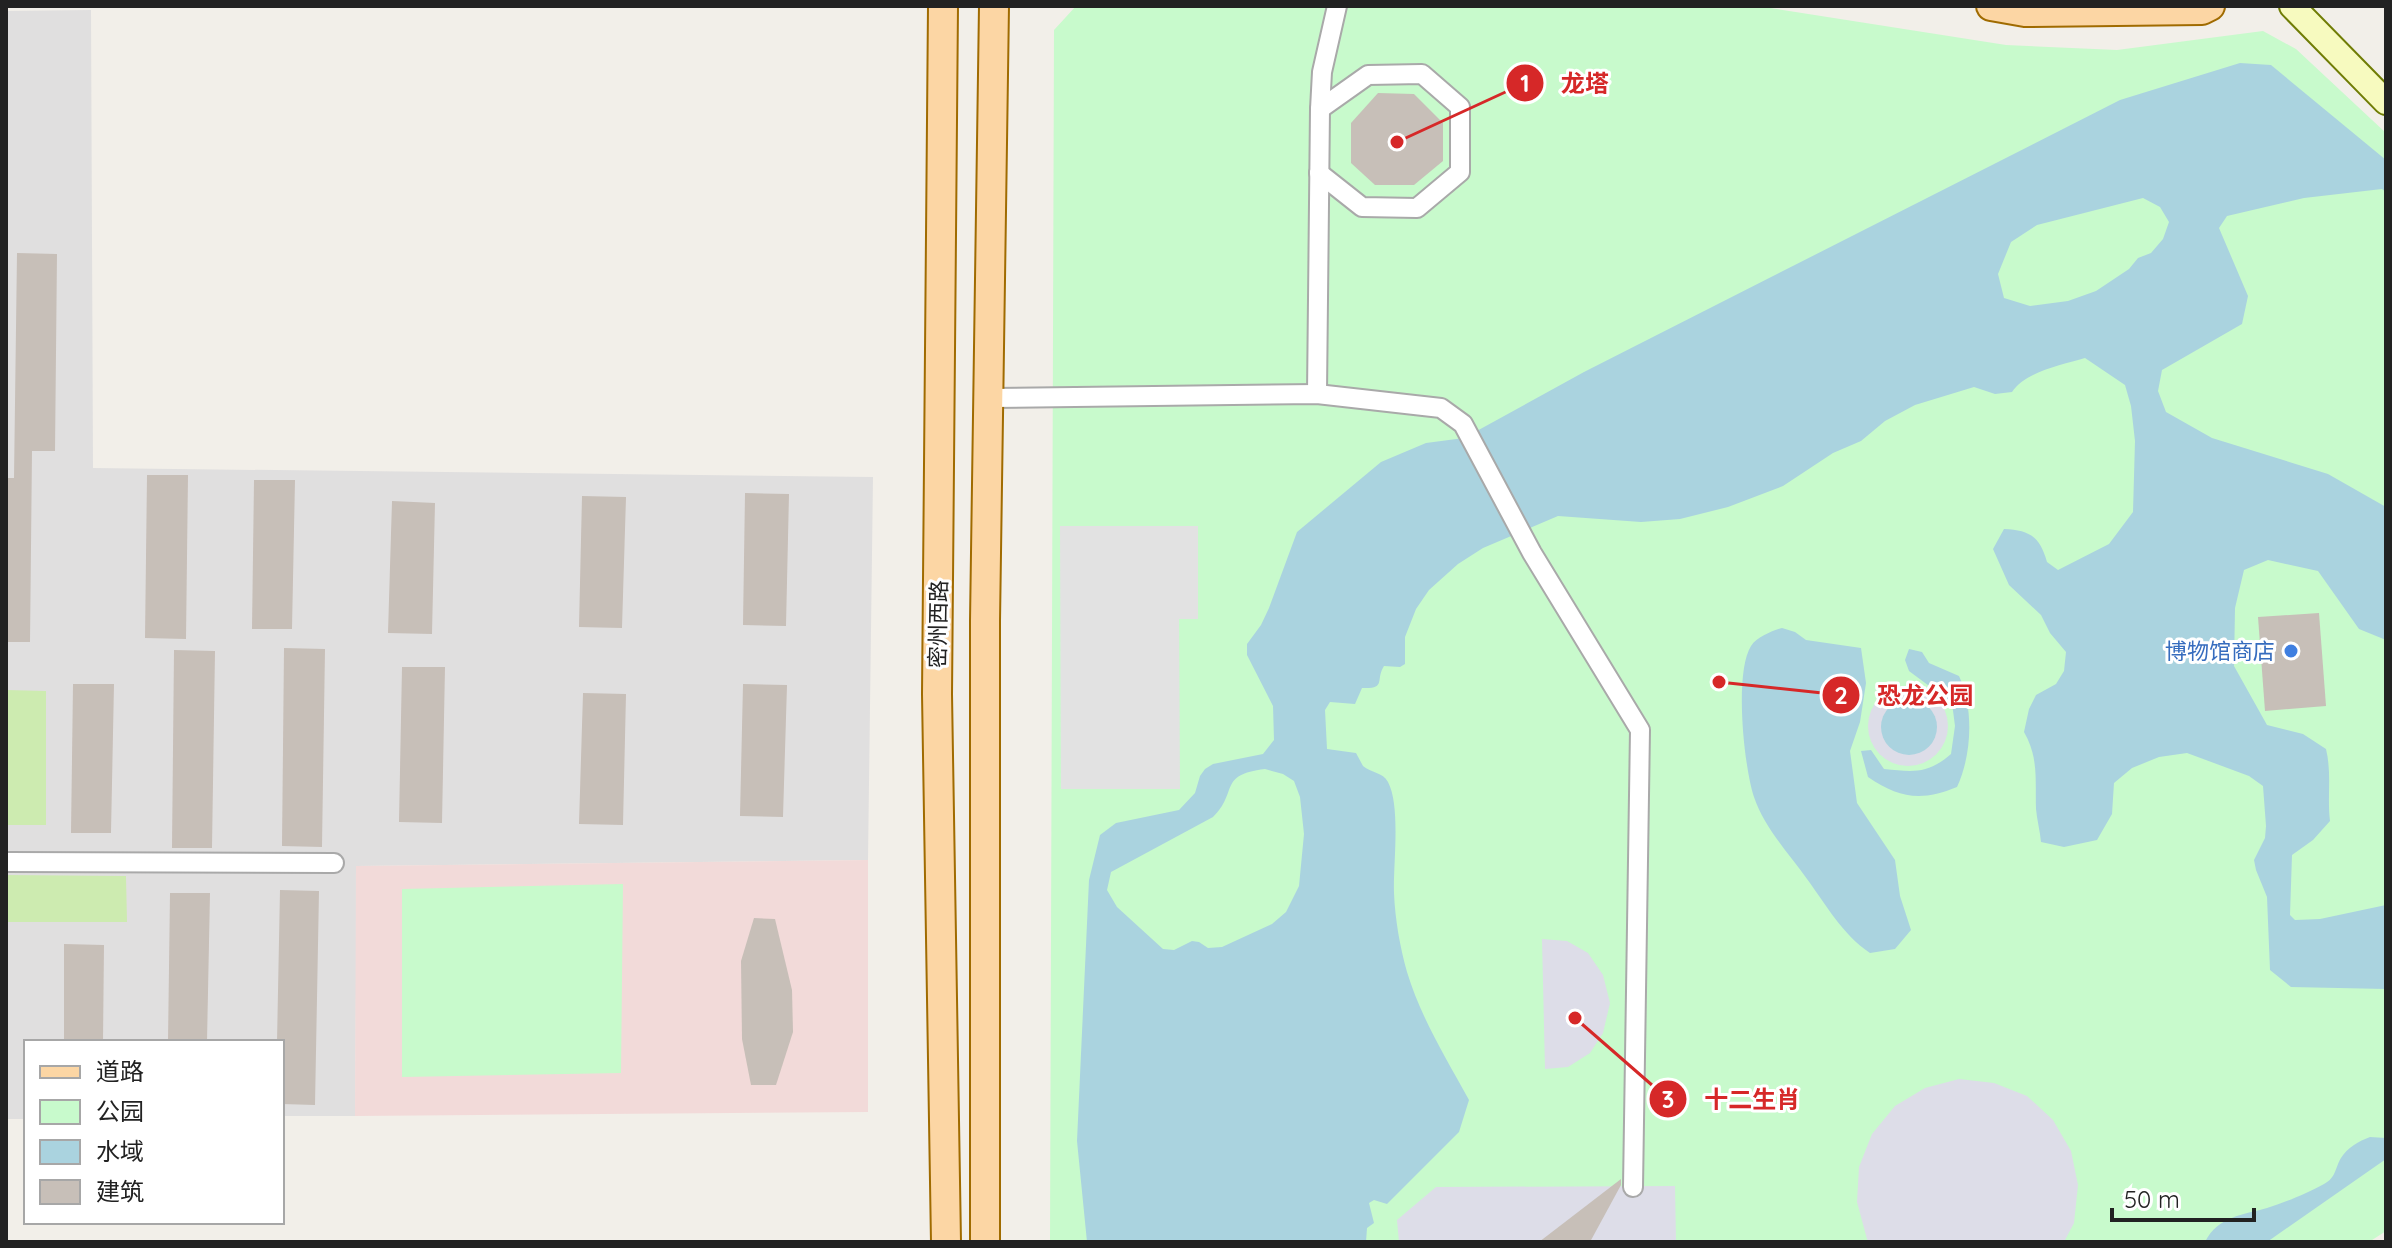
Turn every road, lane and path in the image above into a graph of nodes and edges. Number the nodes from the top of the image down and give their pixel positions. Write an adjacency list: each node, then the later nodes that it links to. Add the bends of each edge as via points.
1 (943, 6): 15 (main road, 密州西路, via 937,694)
2 (994, 6): 11 (main road)
3 (1337, 6): 8 (street, via 1322,72)
4 (1991, 6): 5 (main road, via 2025,12)
5 (2210, 6)
6 (2292, 6): 7 (street)
7 (2386, 102)
8 (1320, 109): 9 (street); 9 (street, via 1368,75 1422,74 1460,107 1460,172 1417,208 1362,207)
9 (1319, 173): 10 (street)
10 (1317, 394): 11 (street); 14 (street, via 1441,408 1463,424 1532,553 1640,730)
11 (989, 398): 16 (main road)
12 (6, 862): 13 (street)
13 (334, 863)
14 (1633, 1187)
15 (946, 1242)
16 (985, 1242)

